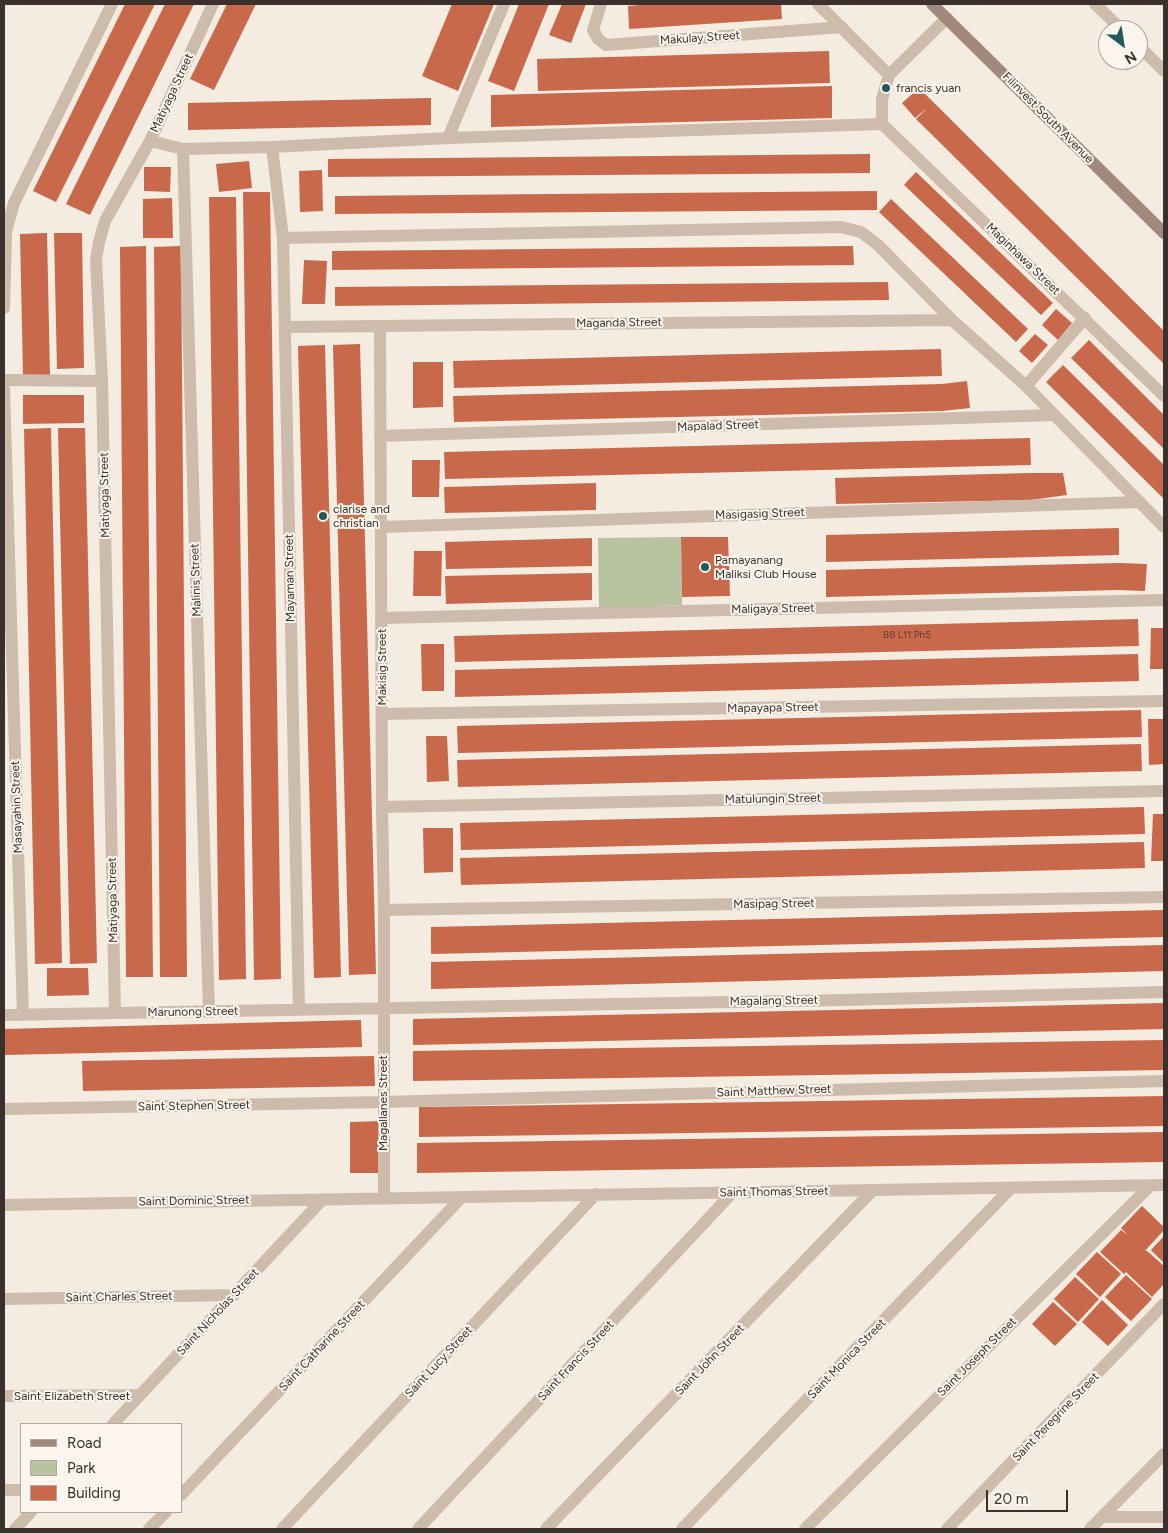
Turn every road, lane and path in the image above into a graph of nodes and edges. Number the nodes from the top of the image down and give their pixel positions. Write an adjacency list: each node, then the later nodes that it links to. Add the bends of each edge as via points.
1 (112, 4): 21 (street, via 14,203 6,232)
2 (213, 4): 16 (street, Matiyaga Street)
3 (504, 4): 15 (street)
4 (601, 4): 10 (street, Makulay Street, via 593,30 606,45)
5 (818, 4): 10 (street)
6 (932, 4): 8 (street, Filinvest South Avenue)
7 (1095, 4): 9 (street)
8 (947, 18): 13 (street); 19 (street, Filinvest South Avenue)
9 (1112, 20)
10 (842, 27): 13 (street)
11 (1148, 55): 12 (street)
12 (1164, 71)
13 (889, 76): 14 (street, via 882,99)
14 (882, 124): 15 (street); 22 (street, Maginhawa Street)
15 (448, 138): 17 (street)
16 (150, 141): 18 (street); 27 (street, Matiyaga Street, via 98,242 96,260)
17 (272, 147): 18 (street); 20 (street, Mayaman Street)
18 (184, 149): 47 (street, Malinis Street)
19 (1164, 233)
20 (283, 238): 23 (street, via 841,227 861,232 878,245); 25 (street, Mayaman Street)
21 (4, 308)
22 (1085, 318): 28 (street); 30 (street, Maginhawa Street)
23 (952, 320): 24 (street, Maganda Street); 28 (street)
24 (380, 326): 25 (street, Maganda Street); 32 (street, Makisig Street)
25 (285, 327): 46 (street, Mayaman Street)
26 (4, 380): 27 (street)
27 (102, 381): 48 (street, Matiyaga Street)
28 (1026, 386): 31 (street)
29 (4, 389): 50 (street, Masayahin Street)
30 (1164, 396)
31 (1055, 415): 32 (street, Mapalad Street); 33 (street)
32 (380, 436): 34 (street, Makisig Street)
33 (1140, 502): 34 (street, Masigasig Street); 35 (street)
34 (381, 527): 37 (street, Makisig Street)
35 (1164, 527)
36 (1164, 600): 37 (street, Maligaya Street)
37 (382, 618): 39 (street, Makisig Street)
38 (1164, 701): 39 (street, Mapayapa Street)
39 (382, 714): 41 (street, Makisig Street)
40 (1164, 791): 41 (street, Matulungin Street)
41 (382, 807): 43 (street, Makisig Street)
42 (1164, 897): 43 (street, Masipag Street)
43 (384, 910): 45 (street, Makisig Street)
44 (1164, 992): 45 (street, Magalang Street)
45 (383, 1008): 46 (street, Marunong Street); 52 (street, Magallanes Street)
46 (299, 1010): 47 (street, Marunong Street)
47 (209, 1012): 48 (street, Marunong Street)
48 (115, 1013): 50 (street, Marunong Street)
49 (4, 1015): 50 (street, Marunong Street)
50 (23, 1015)
51 (1164, 1081): 52 (street, Saint Matthew Street)
52 (383, 1102): 53 (street, Saint Stephen Street); 61 (street, Magallanes Street)
53 (4, 1109)
54 (1164, 1185): 55 (street, Saint Thomas Street)
55 (1150, 1186): 56 (street, Saint Thomas Street); 84 (street, Saint Joseph Street)
56 (1011, 1188): 57 (street, Saint Thomas Street); 83 (street, Saint Monica Street)
57 (873, 1190): 58 (street, Saint Thomas Street); 82 (street, Saint John Street)
58 (733, 1192): 59 (street, Saint Thomas Street); 81 (street, Saint Francis Street)
59 (596, 1194): 60 (street, Saint Thomas Street); 80 (street, Saint Lucy Street)
60 (462, 1197): 61 (street, Saint Thomas Street); 73 (street, Saint Catharine Street)
61 (384, 1198): 62 (street, Saint Dominic Street)
62 (324, 1199): 63 (street, Saint Dominic Street); 64 (street, Saint Nicholas Street)
63 (4, 1205)
64 (234, 1296): 65 (street, Saint Charles Street); 67 (street, Saint Nicholas Street)
65 (4, 1299)
66 (1164, 1304): 85 (street, Saint Peregrine Street)
67 (140, 1395): 68 (street, Saint Elizabeth Street); 69 (street, Saint Nicholas Street)
68 (4, 1396)
69 (114, 1423)
70 (1164, 1454): 76 (street)
71 (4, 1490): 72 (street)
72 (20, 1490)
73 (182, 1494)
74 (30, 1513): 78 (street)
75 (165, 1513): 79 (street)
76 (1102, 1517): 77 (street); 86 (street)
77 (1164, 1517)
78 (14, 1529)
79 (149, 1529)
80 (282, 1529)
81 (418, 1529)
82 (546, 1529)
83 (682, 1529)
84 (805, 1529)
85 (947, 1529)
86 (1090, 1529)

